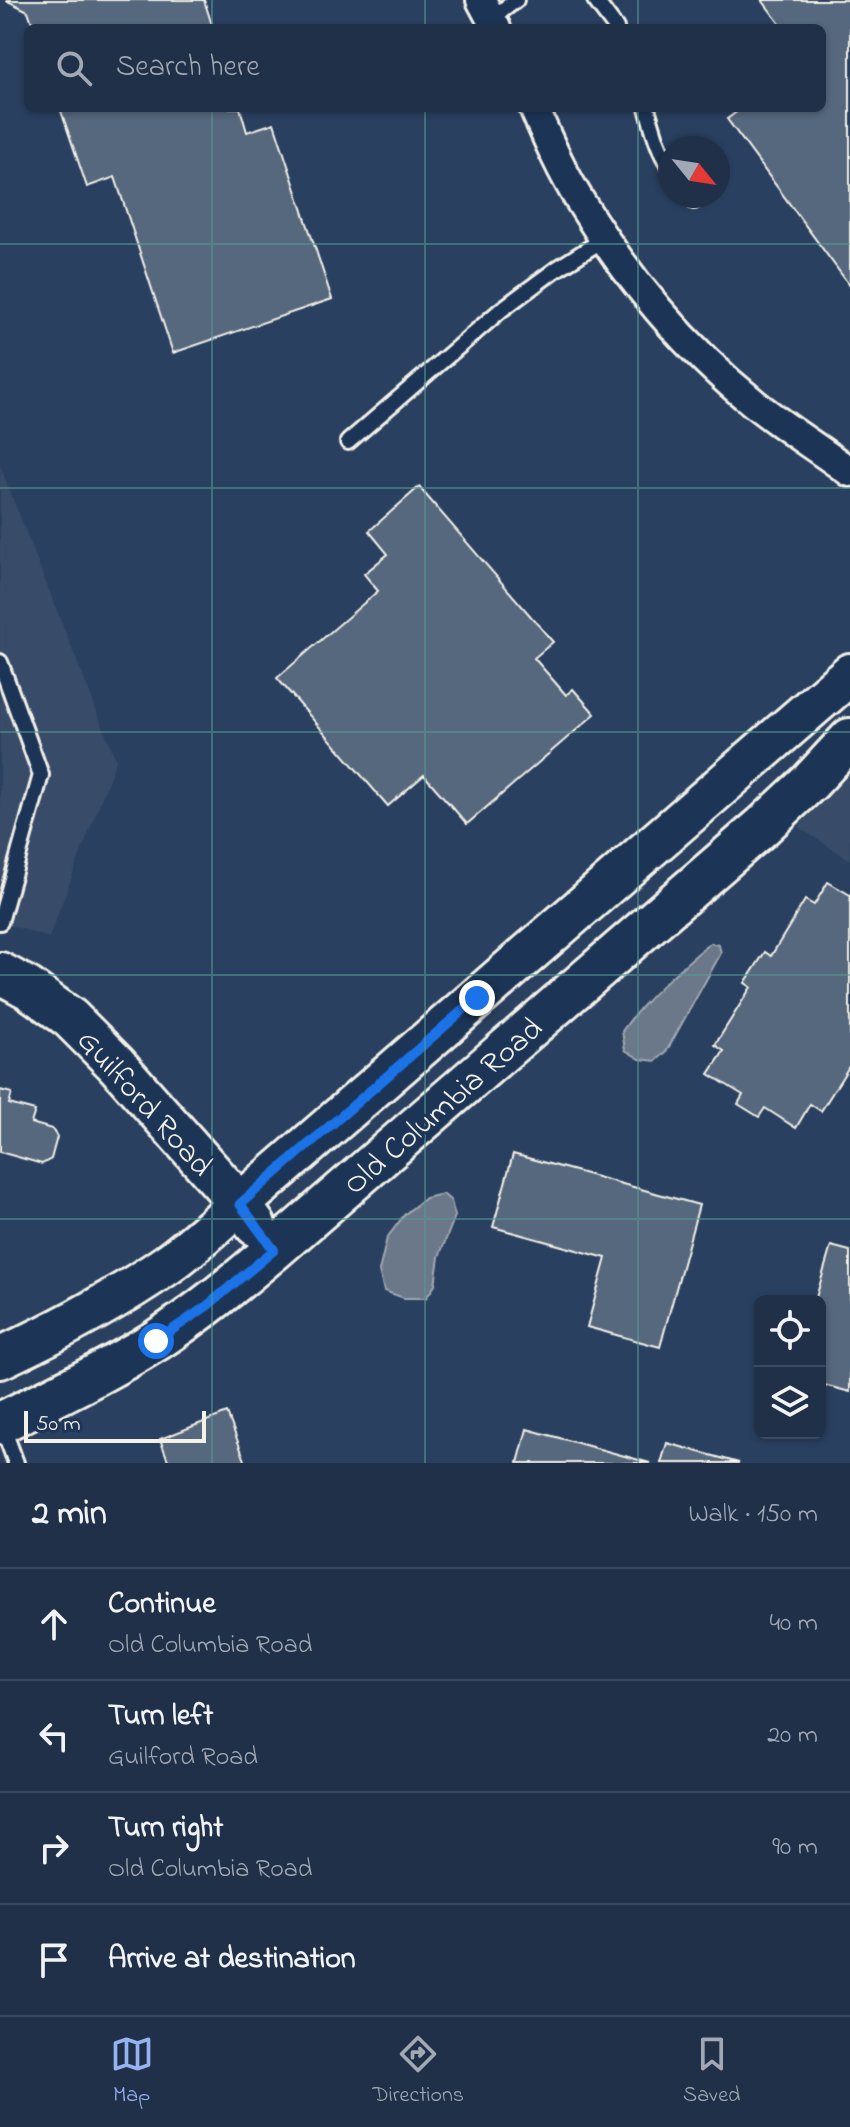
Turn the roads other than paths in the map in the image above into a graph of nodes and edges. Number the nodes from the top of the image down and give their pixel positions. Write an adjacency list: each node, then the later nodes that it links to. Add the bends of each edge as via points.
1 (516, 0): 3 (lane)
2 (595, 0): 4 (lane)
3 (489, 16)
4 (613, 24)
5 (536, 112): 8 (street)
6 (648, 112): 7 (lane)
7 (658, 140)
8 (604, 239): 9 (lane, via 501,310); 10 (street, via 650,301 700,354 755,404)
9 (348, 442)
10 (850, 472)
11 (0, 662): 14 (lane, via 41,775)
12 (850, 674): 16 (street, Old Columbia Road)
13 (850, 739): 17 (street, Old Columbia Road, via 763,826)
14 (0, 922)
15 (0, 973): 16 (street, Guilford Road, via 70,1018)
16 (240, 1204): 17 (street, Guilford Road); 18 (street, Old Columbia Road, via 121,1295)
17 (274, 1250): 19 (street, Old Columbia Road, via 156,1341)
18 (0, 1358)
19 (0, 1422): 20 (lane)
20 (16, 1463)

